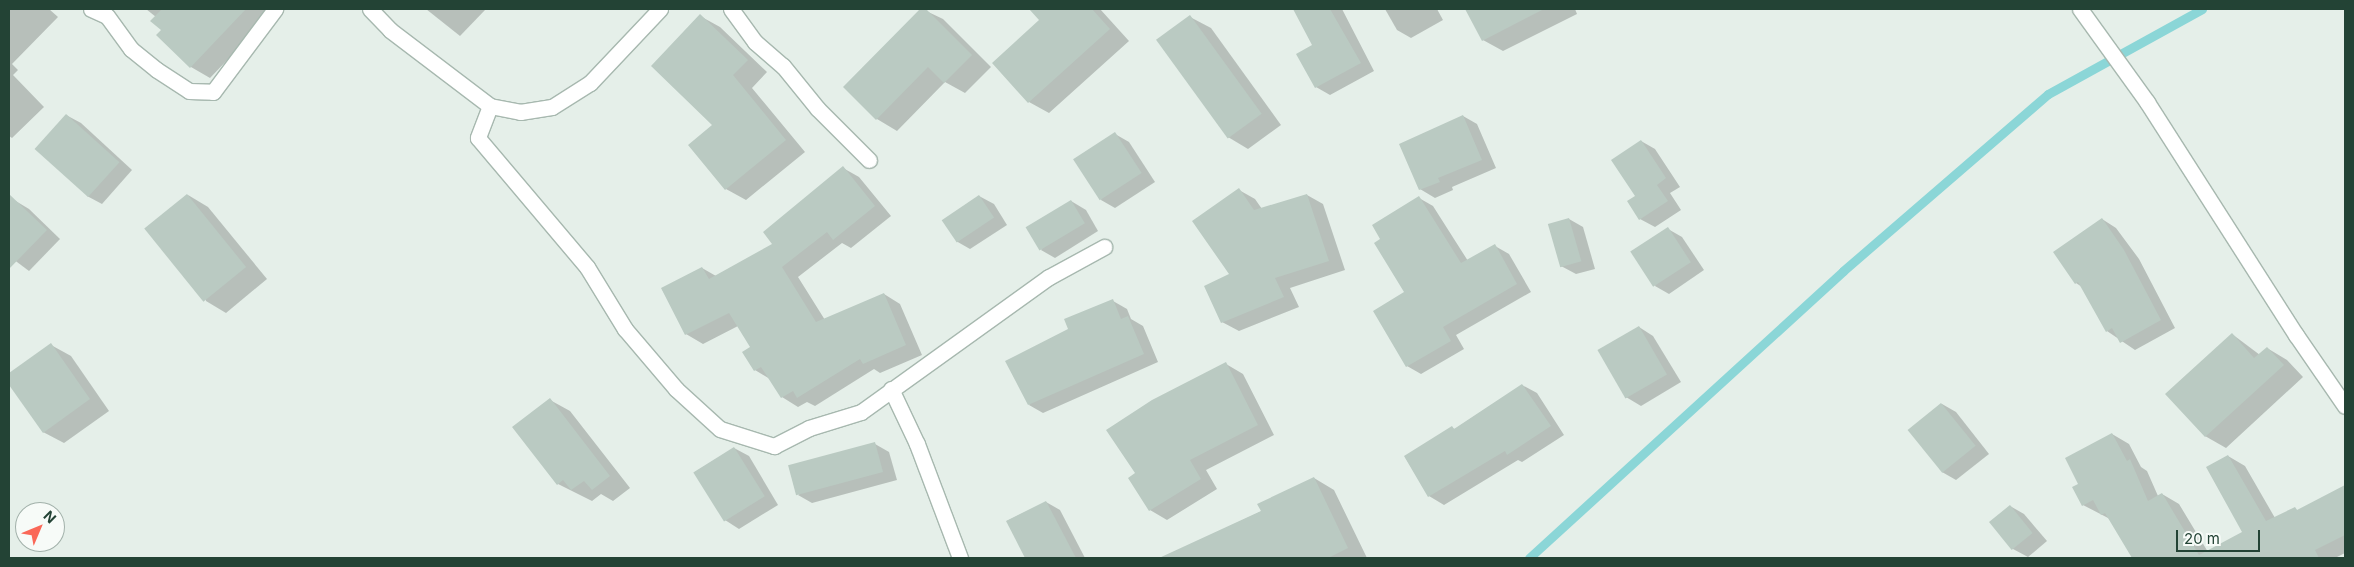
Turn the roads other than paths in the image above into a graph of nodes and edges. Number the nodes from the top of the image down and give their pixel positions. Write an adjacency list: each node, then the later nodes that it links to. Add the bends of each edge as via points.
1 (91, 9): 2 (street, via 107,16 131,48 165,75 189,91 213,92)
2 (275, 9)
3 (370, 9): 7 (street, via 390,30)
4 (660, 9): 7 (street, via 590,83 552,107 520,112)
5 (730, 9): 8 (street, via 755,42 783,66 818,109)
6 (2080, 9): 11 (street, via 2147,102)
7 (490, 106): 10 (street, via 478,138 587,267 625,329 676,389 720,429 774,446 809,428 862,412)
8 (869, 160)
9 (1104, 248): 10 (street, via 1050,277)
10 (891, 389): 12 (street, via 917,444)
11 (2345, 406)
12 (960, 558)

